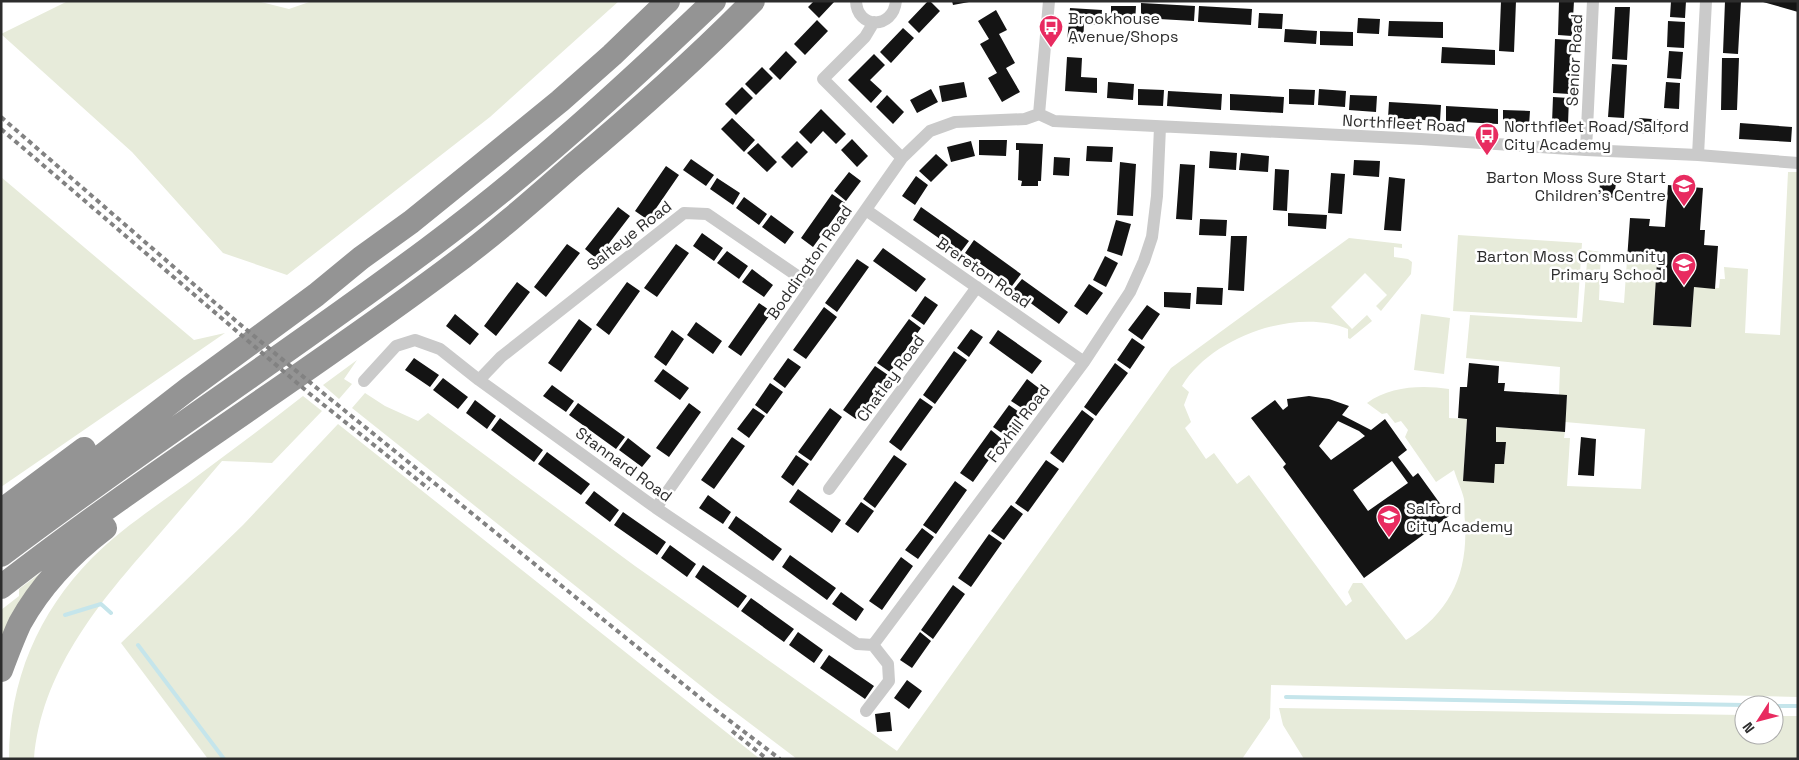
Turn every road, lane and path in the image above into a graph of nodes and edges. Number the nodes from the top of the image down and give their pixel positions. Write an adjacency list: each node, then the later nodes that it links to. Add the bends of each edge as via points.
1 (668, 1): 17 (highway, via 560,101 426,210)
2 (714, 1): 30 (highway, via 581,124 438,241)
3 (752, 1): 24 (highway, via 653,96 464,257)
4 (856, 1): 9 (street, via 862,17)
5 (896, 1): 9 (street, via 892,15)
6 (1048, 1): 10 (street)
7 (1594, 1): 12 (street, Senior Road)
8 (1706, 1): 13 (street)
9 (874, 22): 14 (street, via 865,37 823,79)
10 (1039, 114): 11 (street, Northfleet Road, via 1054,121); 14 (street, Boddington Road, via 1025,119 955,122 930,131)
11 (1160, 127): 12 (street, Northfleet Road); 20 (street, Foxhill Road, via 1152,237 1130,292)
12 (1586, 150): 13 (street, Northfleet Road)
13 (1698, 155): 15 (street, Northfleet Road)
14 (902, 158): 16 (street, Boddington Road)
15 (1798, 163)
16 (866, 210): 18 (street, Boddington Road); 19 (street, Brereton Road)
17 (361, 258): 23 (highway, via 310,289); 29 (highway)
18 (812, 286): 21 (street, Salteye Road, via 708,214 684,212 500,357); 27 (street, Boddington Road)
19 (977, 287): 20 (street, Brereton Road); 25 (street, Chatley Road)
20 (1084, 362): 32 (street, Foxhill Road)
21 (479, 380): 22 (street, Stannard Road, via 440,350 416,340 396,346); 27 (street, Stannard Road)
22 (364, 381)
23 (72, 457): 26 (highway); 28 (highway)
24 (179, 458): 31 (highway, via 108,506); 33 (highway, via 59,568 20,623)
25 (829, 489)
26 (1, 499)
27 (656, 508): 32 (street, Stannard Road, via 857,644)
28 (1, 511)
29 (1, 534)
30 (1, 555)
31 (1, 587)
32 (873, 645): 34 (street, via 888,664 889,681)
33 (1, 670)
34 (866, 710)

